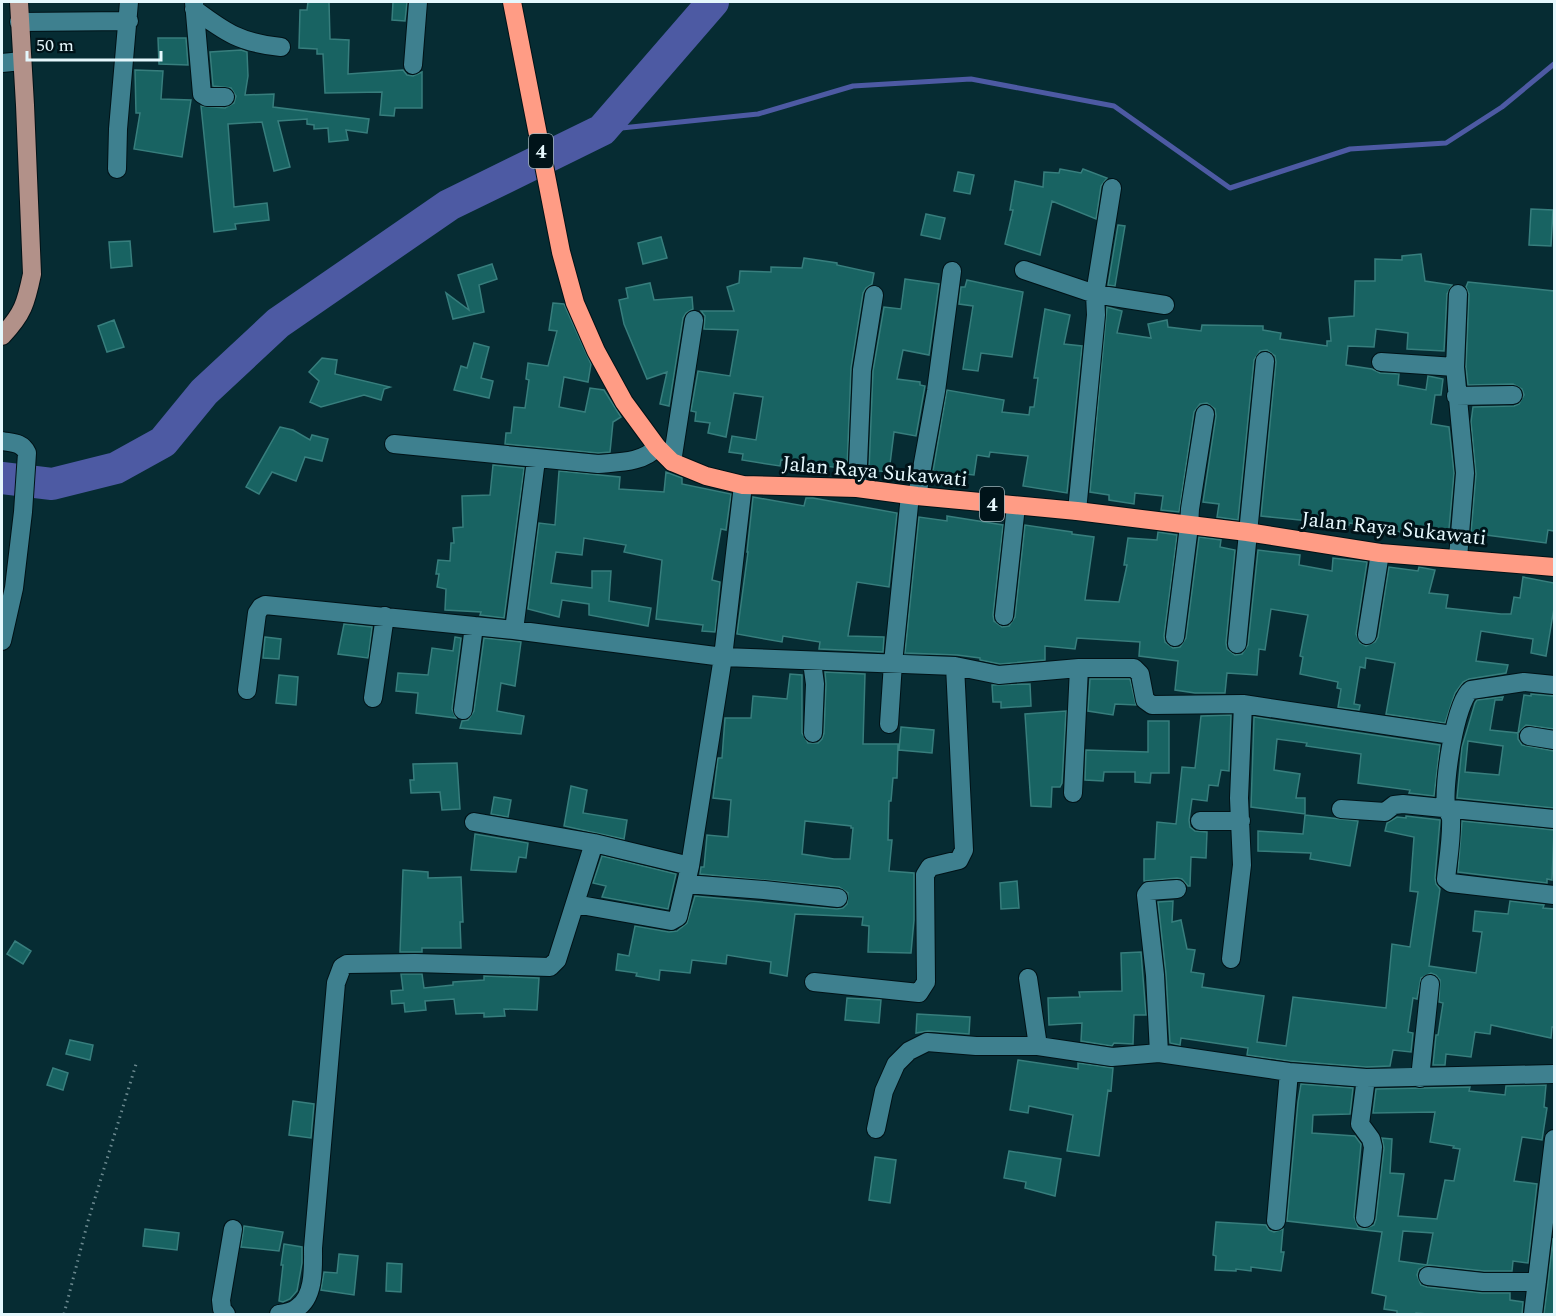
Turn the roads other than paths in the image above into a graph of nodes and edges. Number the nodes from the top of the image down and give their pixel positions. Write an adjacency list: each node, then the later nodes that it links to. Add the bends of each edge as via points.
1 (19, 2): 7 (main road)
2 (129, 2): 6 (street)
3 (418, 2): 11 (street)
4 (512, 2): 31 (highway, Jalan Raya Sukawati / 4, via 561,252 575,303 624,402)
5 (194, 5): 8 (street, via 240,39); 12 (street, via 202,94)
6 (129, 21): 7 (street); 13 (street)
7 (20, 22): 9 (main road)
8 (281, 47)
9 (22, 61): 10 (street); 22 (main road, via 32,274 26,301 16,321)
10 (2, 63)
11 (413, 65)
12 (225, 97)
13 (117, 169)
14 (1112, 188): 19 (street)
15 (1024, 270): 19 (street)
16 (952, 271): 36 (street, via 936,391)
17 (1458, 294): 25 (street)
18 (874, 295): 35 (street, via 862,370)
19 (1095, 302): 20 (street); 38 (street)
20 (1165, 305)
21 (694, 320): 33 (street)
22 (2, 336)
23 (1265, 361): 40 (street)
24 (1381, 362): 25 (street)
25 (1455, 367): 27 (street)
26 (1513, 395): 27 (street)
27 (1456, 396): 42 (street, via 1465,473)
28 (1205, 414): 39 (street)
29 (2, 441): 50 (street, via 19,444 27,453 14,588)
30 (394, 444): 32 (street)
31 (657, 447): 32 (street, via 647,456 631,461 598,464); 33 (highway, Jalan Raya Sukawati / 4)
32 (536, 460): 47 (street)
33 (672, 462): 34 (highway, Jalan Raya Sukawati / 4)
34 (743, 485): 35 (highway, Jalan Raya Sukawati / 4); 52 (street)
35 (856, 488): 36 (highway, Jalan Raya Sukawati / 4)
36 (914, 496): 37 (highway, Jalan Raya Sukawati / 4); 54 (street)
37 (1016, 506): 38 (highway, Jalan Raya Sukawati / 4); 45 (street)
38 (1077, 511): 39 (highway, Jalan Raya Sukawati / 4)
39 (1189, 526): 40 (highway, Jalan Raya Sukawati / 4); 49 (street)
40 (1247, 532): 41 (highway, Jalan Raya Sukawati / 4); 51 (street)
41 (1380, 554): 42 (highway, Jalan Raya Sukawati / 4); 48 (street)
42 (1458, 558): 43 (highway, Jalan Raya Sukawati / 4)
43 (1554, 567)
44 (385, 616): 46 (street); 58 (street, via 261,607); 59 (street)
45 (1004, 616)
46 (474, 626): 47 (street); 61 (street)
47 (514, 630): 52 (street)
48 (1367, 635)
49 (1175, 637)
50 (2, 641)
51 (1237, 644)
52 (723, 657): 53 (street); 75 (street)
53 (812, 662): 54 (street); 63 (street)
54 (893, 663): 55 (street); 62 (street)
55 (954, 666): 56 (street, via 999,675); 83 (street, via 964,850 958,860 930,867 925,874 926,982 919,993)
56 (1079, 668): 60 (street, via 1134,668 1140,674 1145,700 1152,705); 67 (street)
57 (1554, 685): 64 (street, via 1524,682 1471,690 1461,701)
58 (247, 690)
59 (373, 698)
60 (1243, 704): 64 (street); 72 (street)
61 (463, 710)
62 (890, 724)
63 (813, 733)
64 (1452, 735): 68 (street)
65 (1529, 736): 66 (street)
66 (1554, 740)
67 (1073, 793)
68 (1446, 807): 69 (street, via 1398,804 1385,812); 70 (street); 78 (street, via 1451,816 1447,882)
69 (1341, 809)
70 (1554, 819)
71 (1200, 821): 72 (street)
72 (1241, 821): 81 (street, via 1242,865)
73 (474, 822): 74 (street)
74 (594, 843): 75 (street); 80 (street)
75 (690, 866): 76 (street)
76 (686, 884): 79 (street); 80 (street, via 680,915 671,921)
77 (1177, 889): 86 (street, via 1149,891 1146,895)
78 (1554, 895)
79 (838, 898)
80 (575, 904): 100 (street, via 557,960 550,967 415,963 342,967 336,983 313,1273 307,1296 299,1307)
81 (1231, 959)
82 (1028, 978): 85 (street)
83 (814, 982)
84 (1430, 984): 90 (street)
85 (1038, 1046): 86 (street, via 1112,1057); 91 (street, via 927,1042 909,1051 896,1064 884,1091)
86 (1159, 1053): 87 (street)
87 (1289, 1072): 89 (street); 95 (street)
88 (1554, 1074): 90 (street)
89 (1366, 1078): 90 (street); 94 (street, via 1360,1124 1373,1147)
90 (1420, 1078)
91 (876, 1129)
92 (1554, 1140): 93 (street)
93 (1550, 1209): 98 (street)
94 (1365, 1218)
95 (1276, 1221)
96 (233, 1229): 99 (street, via 220,1300)
97 (1428, 1276): 98 (street)
98 (1537, 1282): 101 (street)
99 (226, 1314)
100 (279, 1314)
101 (1533, 1314)

